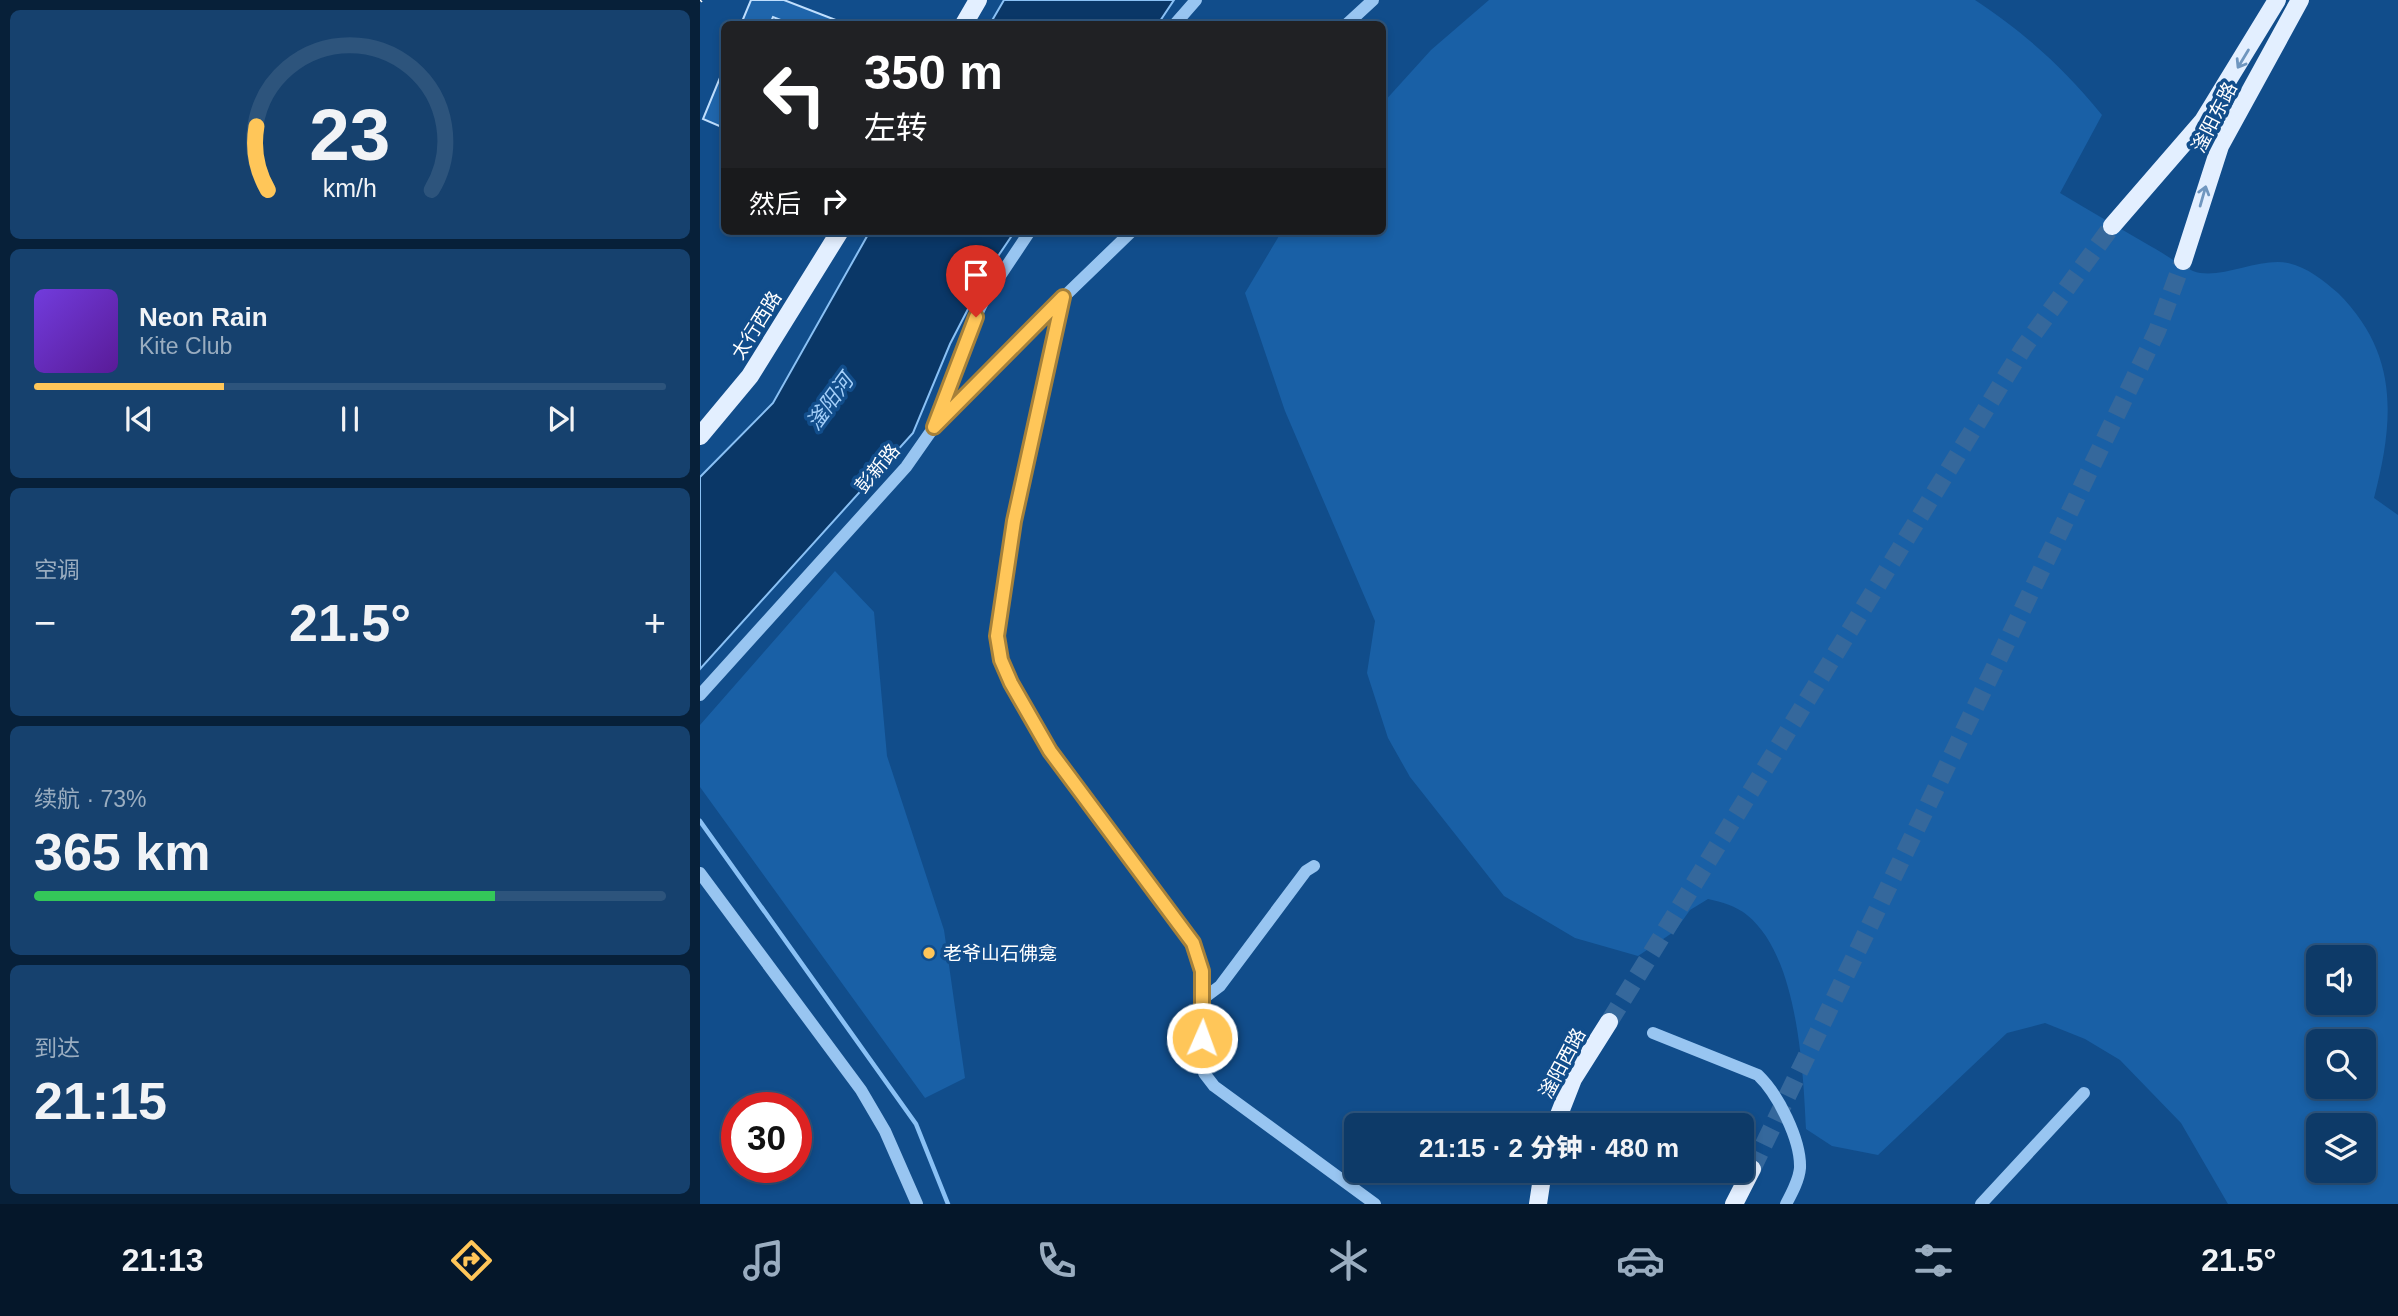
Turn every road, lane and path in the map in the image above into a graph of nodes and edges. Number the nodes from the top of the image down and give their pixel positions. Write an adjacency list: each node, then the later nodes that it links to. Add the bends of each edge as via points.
1 (978, 0): 6 (main road)
2 (1196, 0): 7 (street)
3 (1373, 0): 8 (street)
4 (2277, 0): 9 (main road, 滏阳东路, one-way to 9, via 2203,121)
5 (2300, 0): 13 (main road, 滏阳东路, one-way to 5, via 2220,146)
6 (966, 21)
7 (1178, 21)
8 (1350, 21)
9 (2112, 226)
10 (838, 235): 16 (main road, 太行西路, via 750,376)
11 (1027, 235): 15 (street, 彭新路, via 984,300)
12 (1128, 235): 14 (street)
13 (2183, 261)
14 (1063, 297): 15 (street); 20 (street, via 1014,521 997,636 1001,660 1050,751 1193,943)
15 (934, 427): 17 (street, 彭新路, via 906,467)
16 (700, 436)
17 (700, 695)
18 (1314, 866): 20 (street, via 1220,986)
19 (700, 873): 27 (street, via 861,1090)
20 (1204, 998): 28 (street, via 1202,1058 1204,1073 1214,1086)
21 (1609, 1022): 24 (main road, 滏阳西路, via 1573,1079)
22 (1653, 1033): 31 (street, via 1758,1075 1771,1087 1800,1156 1800,1172)
23 (2084, 1093): 32 (street)
24 (1560, 1113)
25 (1541, 1183): 29 (main road)
26 (1745, 1183): 30 (main road)
27 (917, 1204)
28 (1375, 1204)
29 (1538, 1204)
30 (1734, 1204)
31 (1786, 1204)
32 (1981, 1204)

